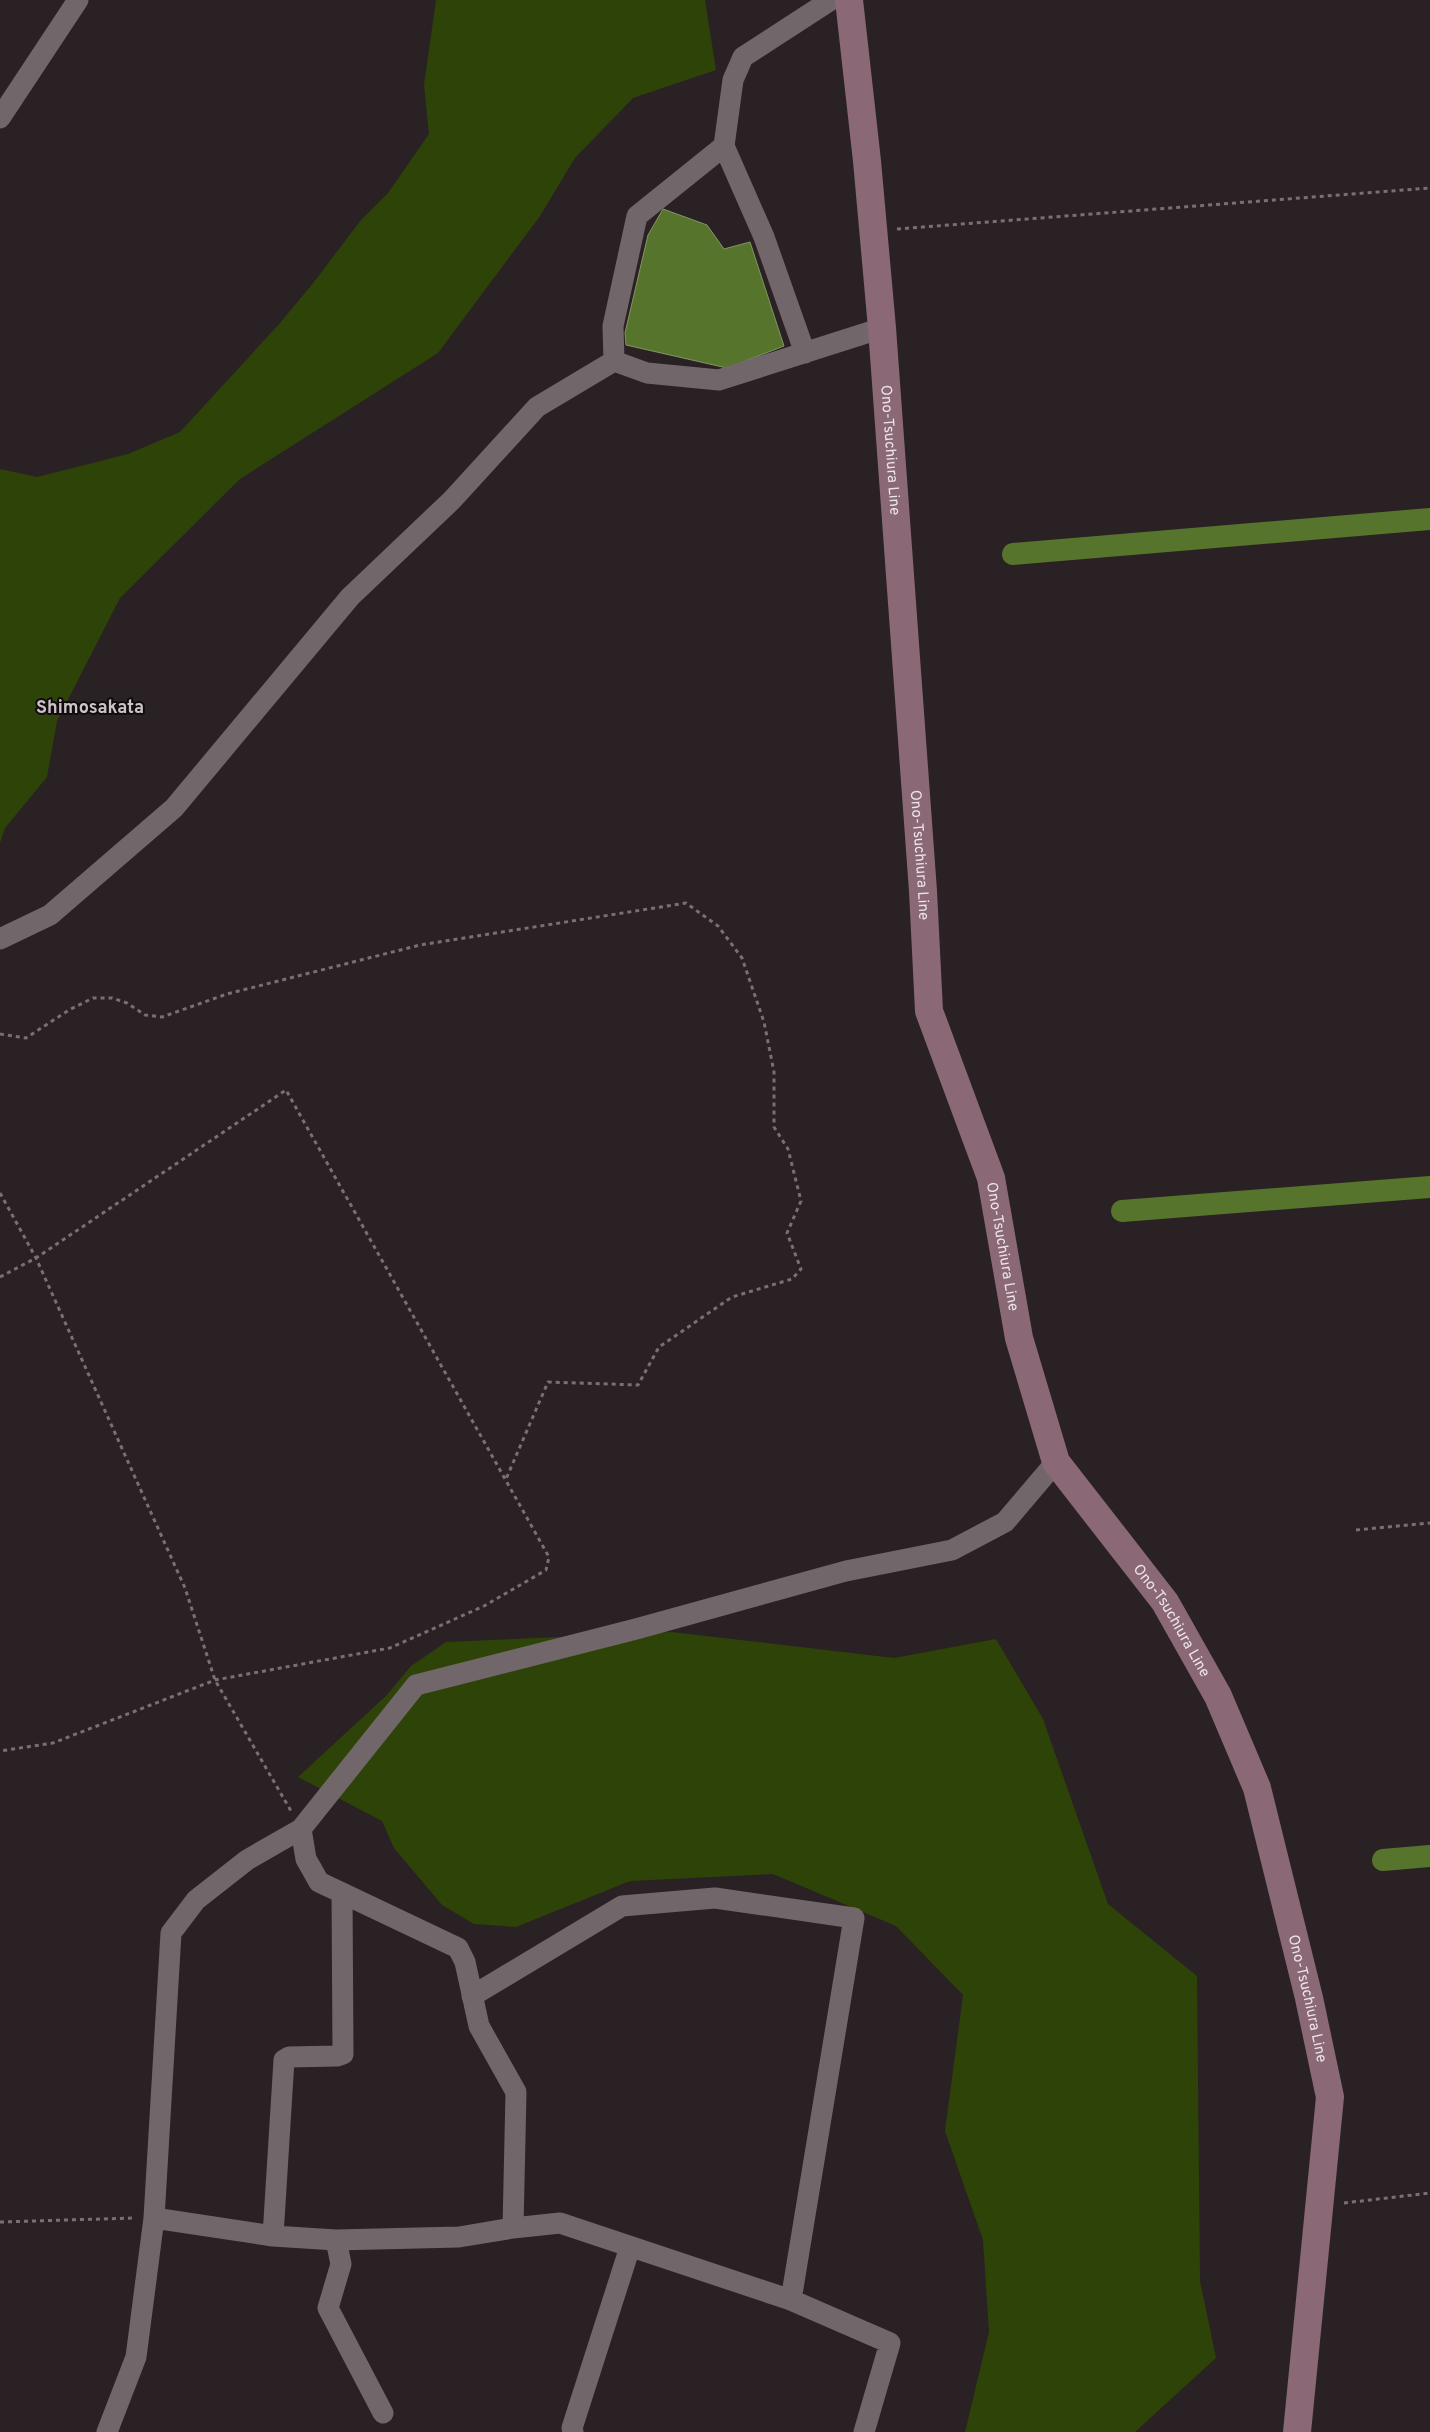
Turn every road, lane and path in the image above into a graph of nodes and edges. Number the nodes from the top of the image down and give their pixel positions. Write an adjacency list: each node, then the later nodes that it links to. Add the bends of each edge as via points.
1 (78, 0): 4 (street)
2 (831, 0): 5 (street, via 742,57 733,80)
3 (849, 0): 7 (main road, Ono-Tsuchiura Line)
4 (0, 118)
5 (724, 146): 9 (street, via 764,237); 10 (street, via 638,216 613,326)
6 (1430, 188): 7 (path)
7 (872, 231): 8 (main road, Ono-Tsuchiura Line)
8 (882, 328): 9 (street); 16 (main road, Ono-Tsuchiura Line, via 929,1011 991,1178 1019,1338)
9 (805, 353): 10 (street, via 718,380 647,373)
10 (614, 361): 11 (street, via 537,407 452,500 350,597 174,808 50,915)
11 (0, 940)
12 (0, 1034): 17 (path, via 26,1038 93,998 112,998 145,1015 162,1017 227,994 420,945 686,902 718,926 742,958 764,1022 774,1072 774,1127 788,1149 801,1201 788,1233 802,1269 792,1280 732,1297 659,1347 638,1385 548,1382)
13 (0, 1193): 14 (path)
14 (36, 1258): 15 (path); 17 (path, via 286,1090); 20 (path, via 185,1588)
15 (0, 1277)
16 (1056, 1462): 22 (street, via 1005,1522 952,1550 846,1571 416,1685); 26 (main road, Ono-Tsuchiura Line, via 1165,1602 1218,1696 1257,1788 1330,2097)
17 (506, 1479): 20 (path, via 549,1557 546,1570 484,1606 390,1648)
18 (1430, 1523): 19 (path)
19 (1356, 1530)
20 (215, 1680): 21 (path, via 53,1743); 22 (path)
21 (0, 1751)
22 (301, 1829): 23 (street, via 306,1859 319,1882); 27 (street, via 247,1860 196,1900 171,1933)
23 (342, 1893): 24 (street, via 458,1948 465,1962); 30 (street, via 343,2054 284,2060)
24 (472, 1996): 29 (street, via 479,2026 516,2092); 33 (street, via 622,1906 715,1898 854,1918)
25 (1430, 2194): 26 (path)
26 (1318, 2206): 38 (main road, Ono-Tsuchiura Line)
27 (154, 2218): 28 (path); 30 (street); 35 (street, via 136,2357)
28 (0, 2222)
29 (513, 2228): 31 (street, via 459,2237); 32 (street, via 560,2223)
30 (273, 2236): 31 (street)
31 (336, 2240): 34 (street, via 341,2264 328,2308)
32 (630, 2247): 33 (street); 36 (street)
33 (791, 2300): 37 (street, via 890,2343)
34 (383, 2413)
35 (107, 2432)
36 (573, 2432)
37 (864, 2432)
38 (1297, 2432)

